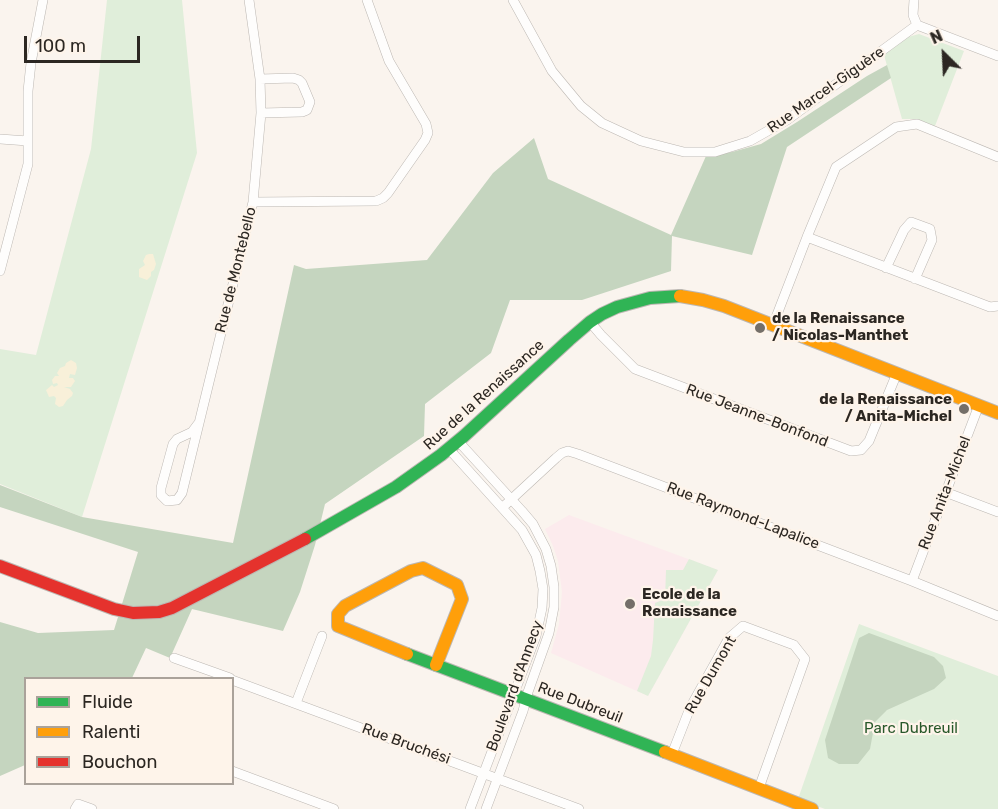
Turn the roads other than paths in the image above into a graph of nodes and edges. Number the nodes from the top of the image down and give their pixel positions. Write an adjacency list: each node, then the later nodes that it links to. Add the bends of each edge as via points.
1 (43, 0): 11 (street, via 28,91)
2 (249, 0): 8 (street, Rue de Montebello)
3 (367, 0): 13 (street, via 389,61 426,124 425,140 388,193 376,201)
4 (513, 0): 6 (street, Rue Marcel-Giguère, via 552,70 581,106 602,123 641,141 684,152 715,152 750,141 787,120)
5 (915, 0): 6 (street, via 913,15)
6 (917, 25): 7 (street)
7 (998, 56)
8 (260, 79): 9 (street, Rue de Montebello); 9 (street, via 298,80 310,102 302,112)
9 (261, 113): 13 (street, Rue de Montebello)
10 (0, 139): 11 (street)
11 (28, 141): 16 (street, via 27,169)
12 (998, 157): 14 (street, via 916,124 896,127 836,167)
13 (253, 202): 24 (street, Rue de Montebello)
14 (807, 237): 15 (street); 20 (street)
15 (886, 268): 17 (street); 17 (street, via 903,230 911,222 930,229 933,240)
16 (0, 271)
17 (915, 279): 18 (street, via 990,307)
18 (998, 306)
19 (590, 322): 20 (street, Rue de la Renaissance, via 630,302 670,296 710,302); 21 (street, Rue Jeanne-Bonfond, via 635,369 850,452 861,450 869,441); 25 (street, Rue de la Renaissance)
20 (773, 325): 21 (street, Rue de la Renaissance)
21 (897, 374): 22 (street, Rue de la Renaissance)
22 (978, 405): 23 (street, Rue de la Renaissance); 26 (street, Rue Anita-Michel)
23 (998, 413)
24 (198, 424): 24 (street, Rue de Montebello, via 173,444 160,488 167,501 181,496)
25 (453, 445): 27 (street, Boulevard d'Annecy); 28 (street, Boulevard d'Annecy); 30 (street, Rue de la Renaissance, via 353,513 164,611 139,614 114,609)
26 (945, 492): 29 (street); 31 (street, Rue Anita-Michel)
27 (511, 499): 28 (street, Rue Raymond-Lapalice); 31 (street, Rue Raymond-Lapalice, via 562,453 568,452); 39 (street, Boulevard d'Annecy, via 541,537 554,587 550,627)
28 (502, 507): 38 (street, Boulevard d'Annecy, via 531,544 543,589 539,626)
29 (998, 512)
30 (0, 566)
31 (912, 581): 32 (street, Rue Raymond-Lapalice)
32 (998, 616)
33 (322, 636): 40 (street)
34 (174, 658): 36 (street, Rue Bruchési)
35 (436, 665): 35 (street, Rue Dubreuil, via 462,600 457,585 423,568 345,606 338,614 338,626); 38 (street, Rue Dubreuil)
36 (226, 677)
37 (234, 680): 40 (street, Rue Bruchési)
38 (513, 695): 39 (street, Rue Dubreuil); 43 (street, Boulevard d'Annecy)
39 (526, 699): 41 (street, Rue Dubreuil); 44 (street, Boulevard d'Annecy)
40 (296, 704): 43 (street, Rue Bruchési)
41 (672, 754): 45 (street, Rue Dubreuil); 45 (street, Rue Dumont, via 690,708 729,638 743,626 794,645 805,659)
42 (234, 772): 48 (street)
43 (483, 773): 44 (street, Rue Bruchési); 49 (street, Boulevard d'Annecy)
44 (497, 779): 50 (street, Boulevard d'Annecy); 51 (street, Rue Bruchési)
45 (759, 788): 52 (street, Rue Dubreuil)
46 (77, 807): 47 (street)
47 (92, 809)
48 (334, 809)
49 (470, 809)
50 (486, 809)
51 (579, 809)
52 (812, 809)

